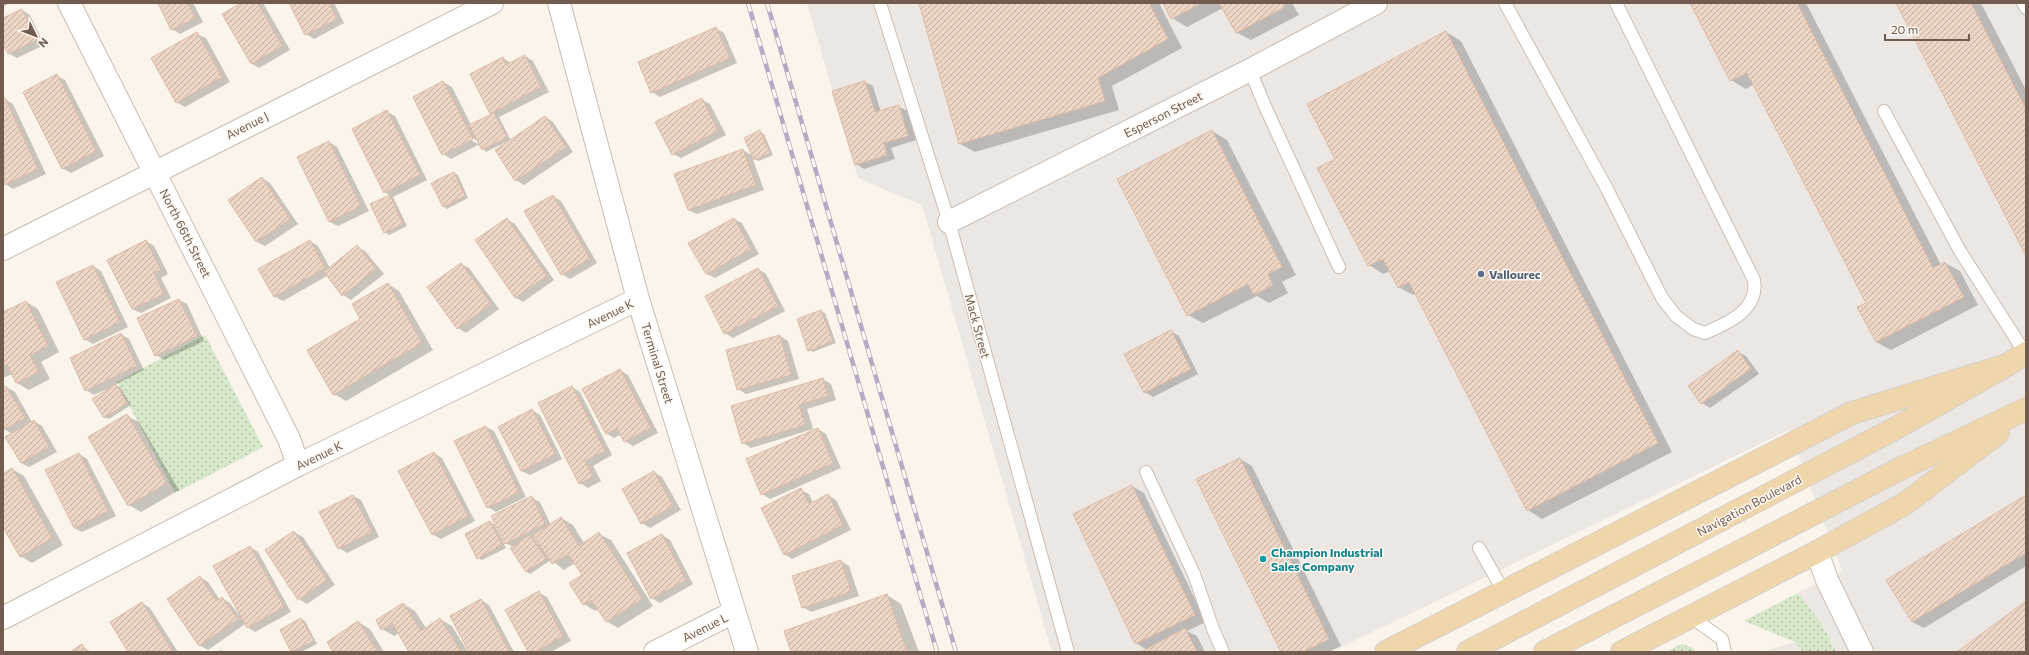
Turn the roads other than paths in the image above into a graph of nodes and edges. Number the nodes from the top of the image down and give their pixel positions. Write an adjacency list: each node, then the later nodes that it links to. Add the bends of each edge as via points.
1 (69, 3): 12 (street, North 66th Street)
2 (492, 3): 12 (street, Avenue J)
3 (558, 3): 16 (street, Terminal Street)
4 (880, 3): 13 (lane, Mack Street)
5 (1376, 3): 10 (street, Esperson Street)
6 (1505, 3): 7 (lane, via 1607,189 1662,298 1676,316 1693,329 1705,333 1743,312 1756,291 1754,280)
7 (1616, 3)
8 (2023, 3): 9 (lane)
9 (2026, 8)
10 (1250, 70): 13 (street, Esperson Street); 15 (lane)
11 (1884, 111): 17 (lane)
12 (155, 172): 14 (street, Avenue J); 19 (street, North 66th Street, via 289,439)
13 (949, 222): 30 (lane, Mack Street)
14 (3, 249)
15 (1339, 267)
16 (638, 299): 19 (street, Avenue K); 24 (street, Terminal Street)
17 (2019, 357): 23 (main road, via 1852,413); 27 (main road, Navigation Boulevard, via 1896,428)
18 (2026, 410): 22 (main road, via 1906,503); 33 (main road, via 1902,468)
19 (298, 465): 26 (street, Avenue K)
20 (1146, 472): 31 (lane, via 1194,574)
21 (1479, 548): 23 (lane)
22 (1817, 552): 25 (main road); 36 (street, via 1827,580)
23 (1504, 592): 32 (main road)
24 (734, 612): 28 (street, Avenue L); 29 (street, Terminal Street)
25 (1691, 617): 34 (main road); 35 (lane, via 1722,639)
26 (3, 618)
27 (1474, 649)
28 (655, 652)
29 (747, 652)
30 (1068, 652)
31 (1223, 652)
32 (1386, 652)
33 (1545, 652)
34 (1622, 652)
35 (1725, 652)
36 (1862, 652)

